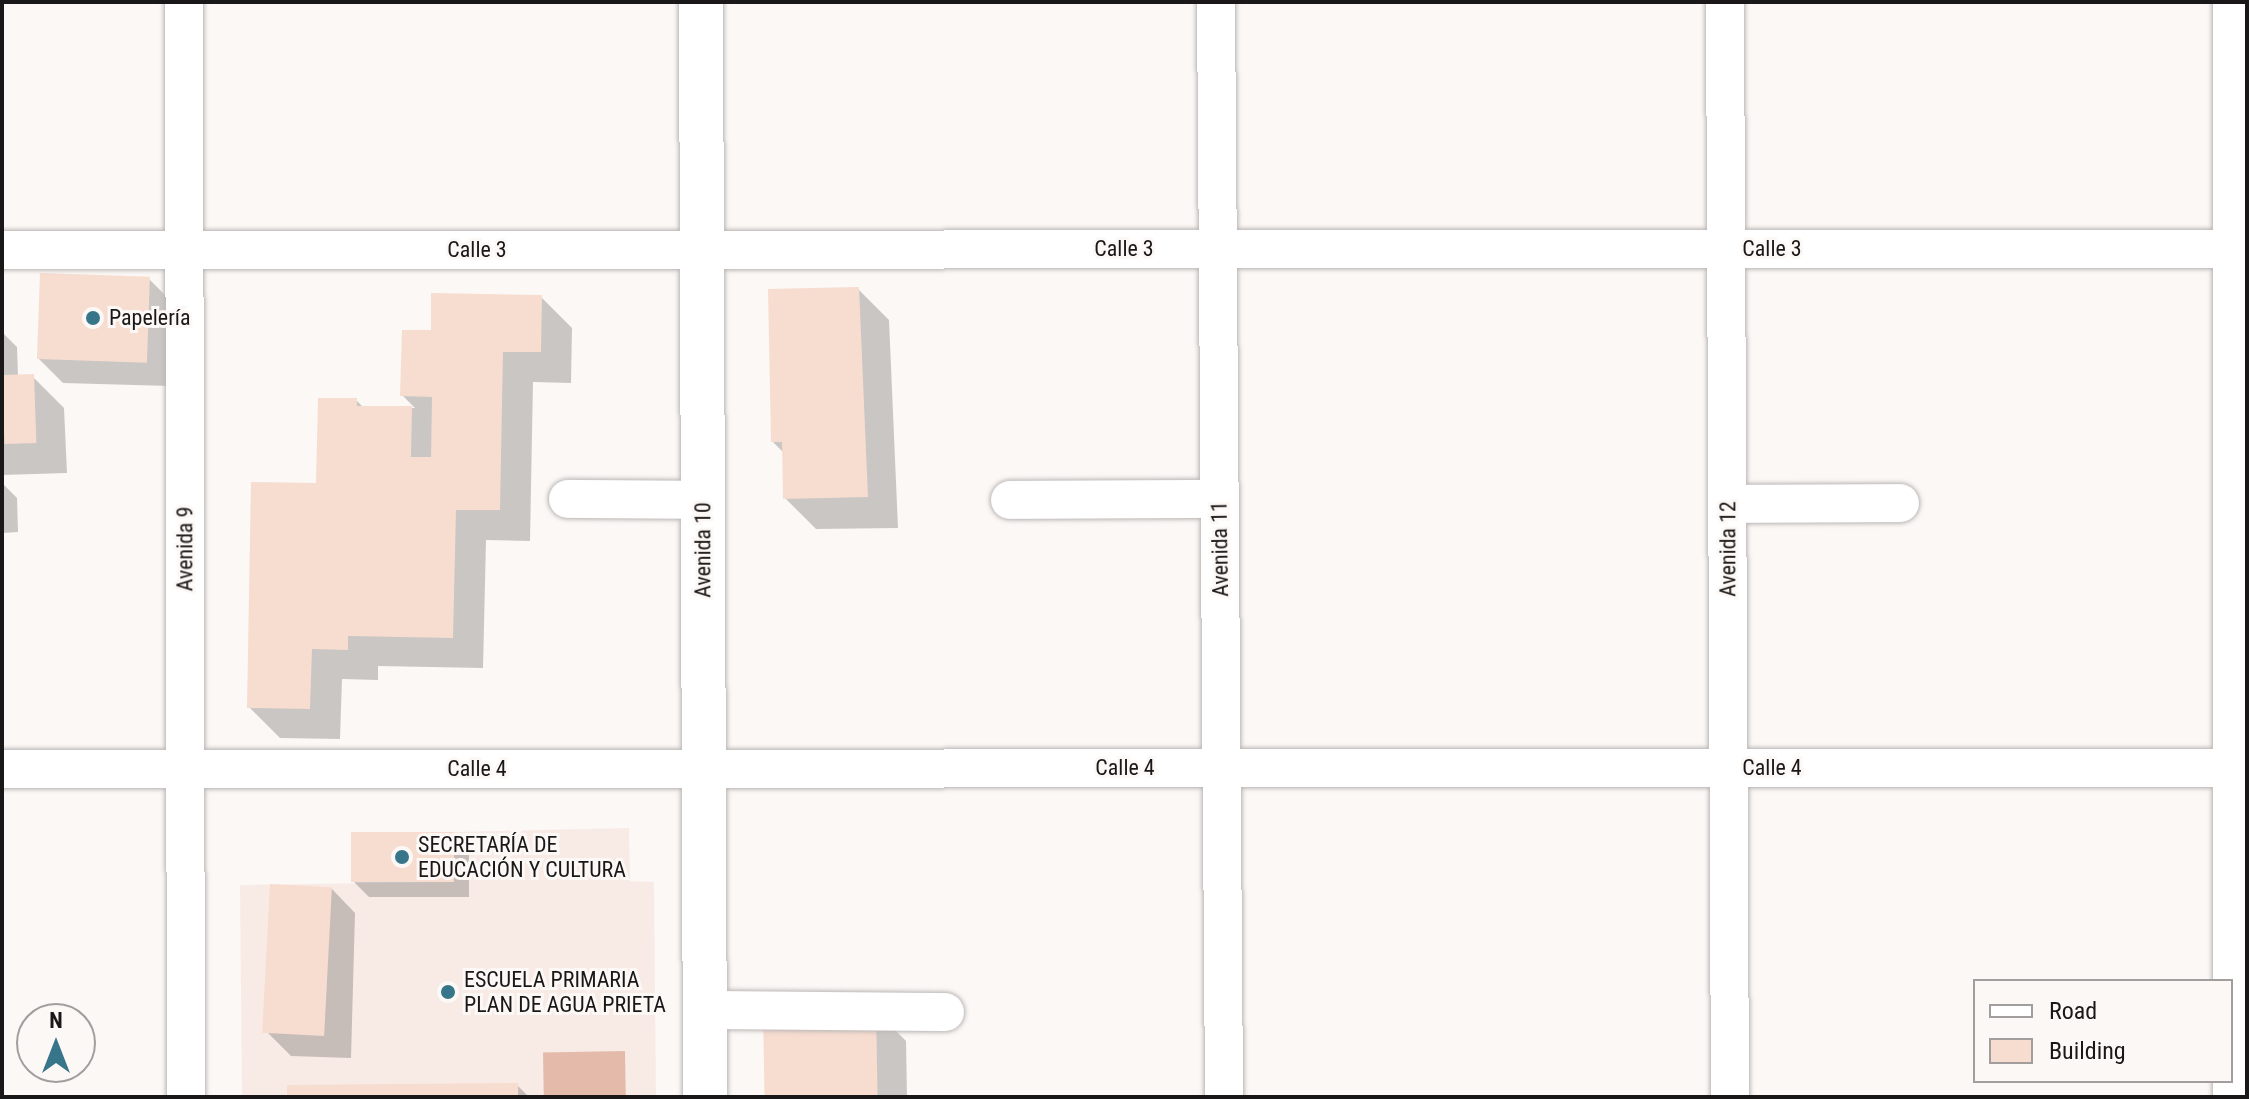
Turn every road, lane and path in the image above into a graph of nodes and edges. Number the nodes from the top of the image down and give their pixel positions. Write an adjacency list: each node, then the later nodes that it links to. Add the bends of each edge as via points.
1 (184, 2): 10 (street, Avenida 9)
2 (701, 2): 11 (main road, Avenida 10)
3 (1216, 2): 6 (street, Avenida 11)
4 (1725, 2): 7 (street, Avenida 12)
5 (2232, 2): 8 (street)
6 (1218, 249): 7 (street, Calle 3); 11 (street, Calle 3); 13 (street, Avenida 11)
7 (1726, 249): 8 (street, Calle 3); 17 (street, Avenida 12)
8 (2240, 249): 20 (street)
9 (2, 250): 10 (street, Calle 3)
10 (184, 250): 11 (street, Calle 3); 22 (street, Avenida 9)
11 (702, 250): 14 (main road, Avenida 10)
12 (568, 499): 14 (street)
13 (1220, 499): 15 (street); 18 (street, Avenida 11)
14 (703, 500): 23 (main road, Avenida 10)
15 (1010, 500)
16 (1900, 503): 17 (street)
17 (1727, 504): 19 (street, Avenida 12)
18 (1222, 768): 19 (street, Calle 4); 23 (street, Calle 4); 29 (street, Avenida 11)
19 (1729, 768): 20 (street, Calle 4); 30 (street, Avenida 12)
20 (2240, 768): 26 (street)
21 (2, 769): 22 (street, Calle 4)
22 (186, 769): 23 (street, Calle 4); 27 (street, Avenida 9)
23 (704, 769): 24 (main road, Avenida 10)
24 (705, 1010): 25 (street); 28 (main road, Avenida 10)
25 (945, 1012)
26 (2233, 1056)
27 (186, 1097)
28 (705, 1097)
29 (1224, 1097)
30 (1730, 1097)

